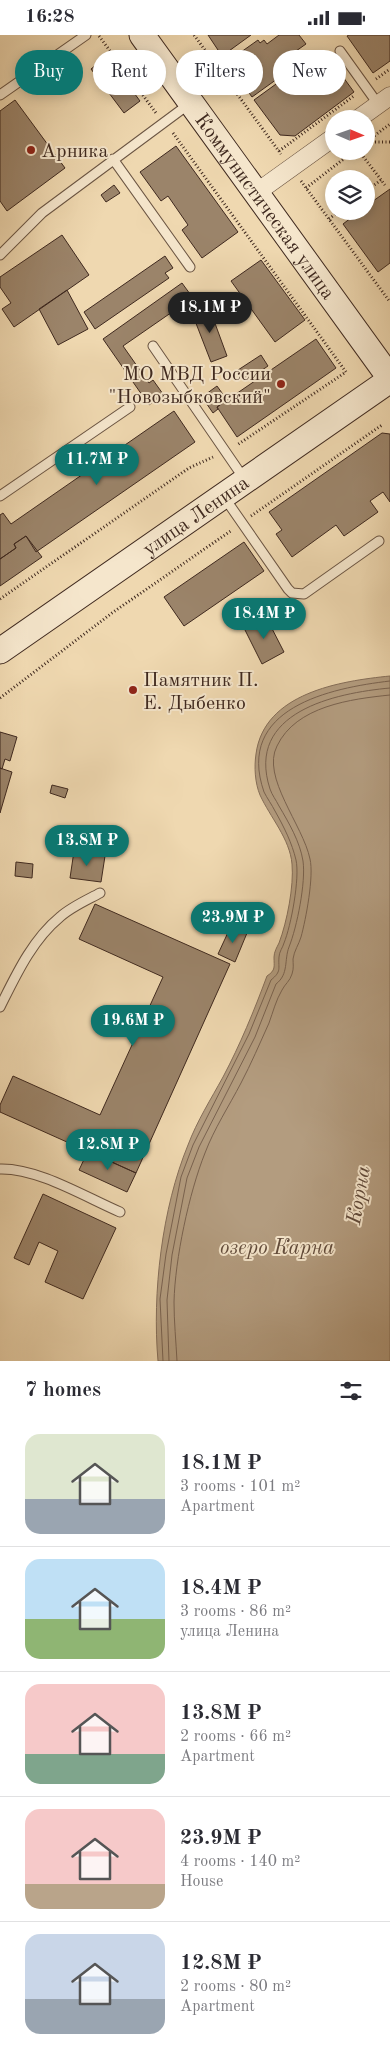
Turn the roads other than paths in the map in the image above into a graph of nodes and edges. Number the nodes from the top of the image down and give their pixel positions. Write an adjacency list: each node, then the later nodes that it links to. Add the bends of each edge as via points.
1 (86, 35): 4 (lane)
2 (142, 35): 6 (main road, Коммунистическая улица)
3 (346, 59): 5 (lane, via 366,87)
4 (0, 95)
5 (384, 100): 7 (street)
6 (191, 103): 9 (lane); 10 (main road, Коммунистическая улица)
7 (370, 110)
8 (325, 143): 10 (street)
9 (113, 159): 11 (lane, via 42,213); 12 (lane)
10 (256, 193): 14 (main road, Коммунистическая улица)
11 (0, 255)
12 (190, 267)
13 (152, 347): 16 (lane)
14 (390, 379): 16 (main road, улица Ленина)
15 (130, 407): 17 (lane)
16 (246, 481): 18 (main road, улица Ленина)
17 (0, 496)
18 (224, 496): 19 (lane, via 288,589 298,595); 20 (main road, улица Ленина)
19 (379, 541)
20 (0, 651)
21 (100, 893): 22 (lane, via 61,915 42,935)
22 (0, 1007)
23 (0, 1169): 24 (lane, via 32,1173)
24 (120, 1212)

